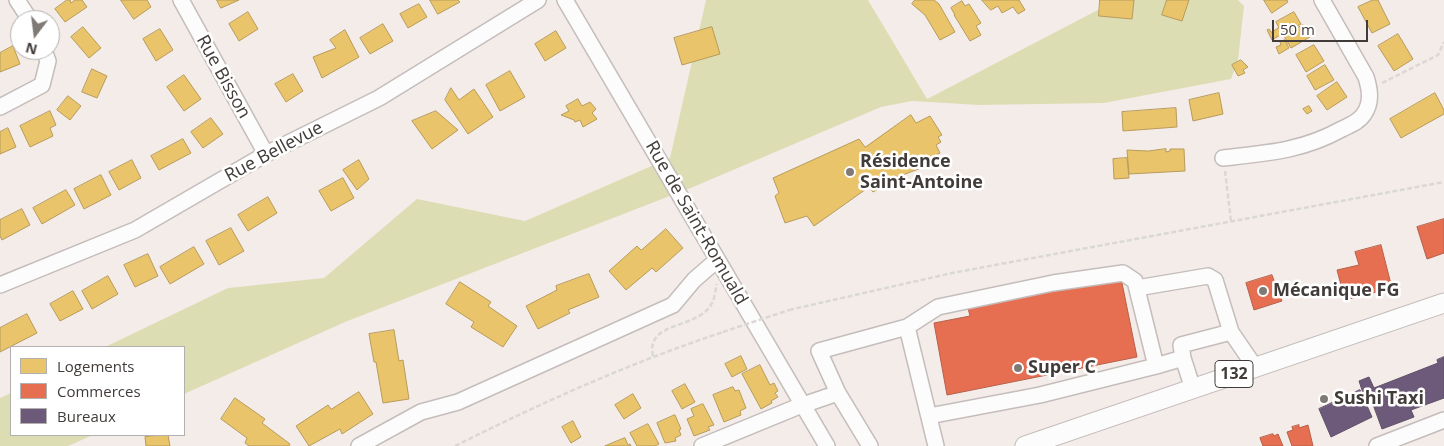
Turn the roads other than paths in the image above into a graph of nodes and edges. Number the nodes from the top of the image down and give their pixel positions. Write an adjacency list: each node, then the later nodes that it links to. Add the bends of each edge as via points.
1 (181, 0): 7 (street, Rue Bisson)
2 (538, 0): 7 (street, Rue Bellevue, via 379,98)
3 (565, 0): 9 (street, Rue de Saint-Romuald)
4 (1322, 0): 8 (street, via 1370,89 1368,105 1361,118 1330,136 1286,151)
5 (48, 60): 6 (street, via 42,85)
6 (0, 107)
7 (266, 154): 10 (street, Rue Bellevue, via 135,230)
8 (1223, 158)
9 (719, 263): 20 (street, Rue de Saint-Romuald); 23 (street, via 694,280 673,305 458,402 420,412)
10 (0, 285)
11 (1137, 288): 13 (street, via 1135,281 1123,273 1053,283 938,307); 14 (street, via 1208,276 1215,280); 16 (street)
12 (1444, 303): 17 (main road, 132)
13 (907, 326): 19 (street, via 819,351); 21 (street)
14 (1231, 332): 15 (street, via 1181,345); 17 (street)
15 (1183, 358): 16 (street); 18 (street)
16 (1156, 366): 21 (street, via 1040,395)
17 (1255, 367): 18 (main road, 132)
18 (1193, 389): 28 (main road, 132)
19 (838, 393): 20 (street); 26 (street)
20 (802, 405): 24 (street); 25 (street, Rue de Saint-Romuald)
21 (929, 416): 27 (street)
22 (1444, 420): 29 (street)
23 (359, 446)
24 (702, 446)
25 (827, 446)
26 (870, 446)
27 (936, 446)
28 (1025, 446)
29 (1377, 446)

